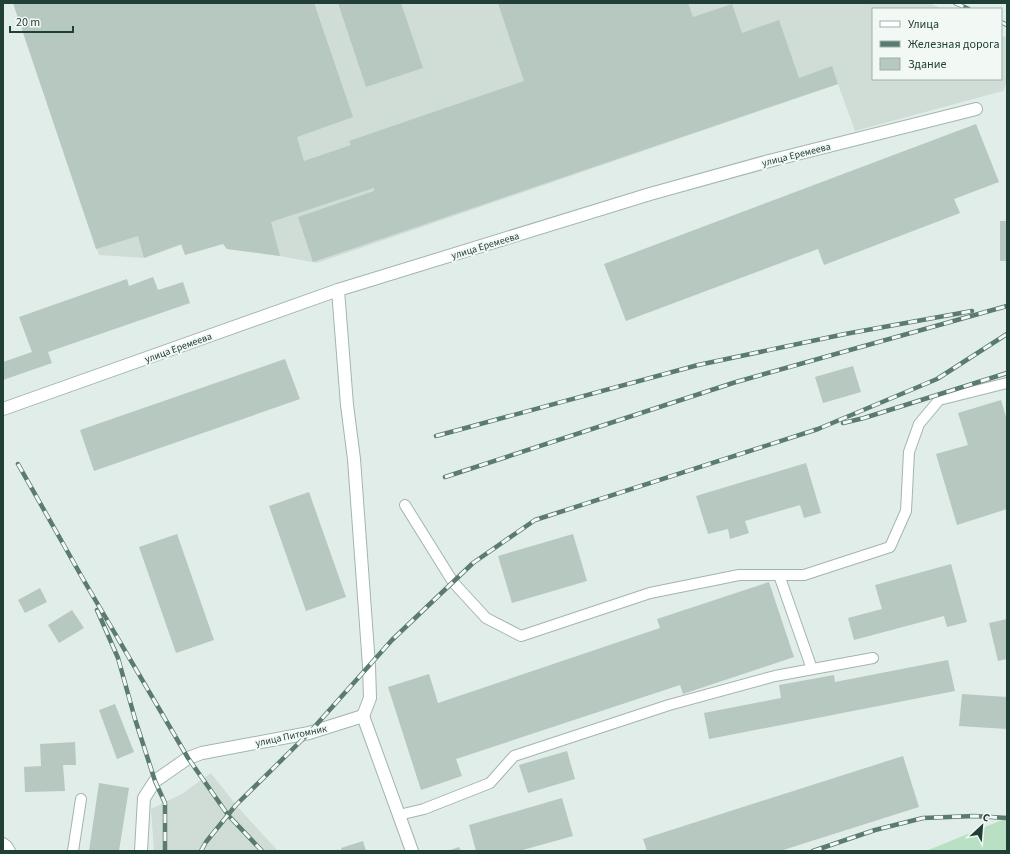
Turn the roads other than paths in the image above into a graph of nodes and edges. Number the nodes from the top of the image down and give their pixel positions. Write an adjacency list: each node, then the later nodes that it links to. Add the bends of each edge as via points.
1 (976, 109): 2 (street, улица Еремеева, via 769,160)
2 (338, 290): 4 (street, улица Еремеева); 9 (street, via 346,405 354,459 368,659 370,698)
3 (1007, 383): 6 (lane, via 939,400 920,424 909,452 906,511 890,547 804,575)
4 (3, 409)
5 (405, 505): 6 (lane, via 453,582 486,618 521,636 650,593 739,575)
6 (779, 575): 8 (lane)
7 (873, 658): 8 (lane)
8 (812, 669): 11 (lane, via 775,676 668,705 514,756 490,783 424,809)
9 (363, 716): 11 (street); 15 (street, улица Питомник, via 309,733 202,753 188,758 155,781 144,798)
10 (80, 799): 14 (lane)
11 (399, 815): 16 (street)
12 (3, 843): 13 (lane)
13 (10, 851)
14 (73, 851)
15 (141, 851)
16 (412, 851)

